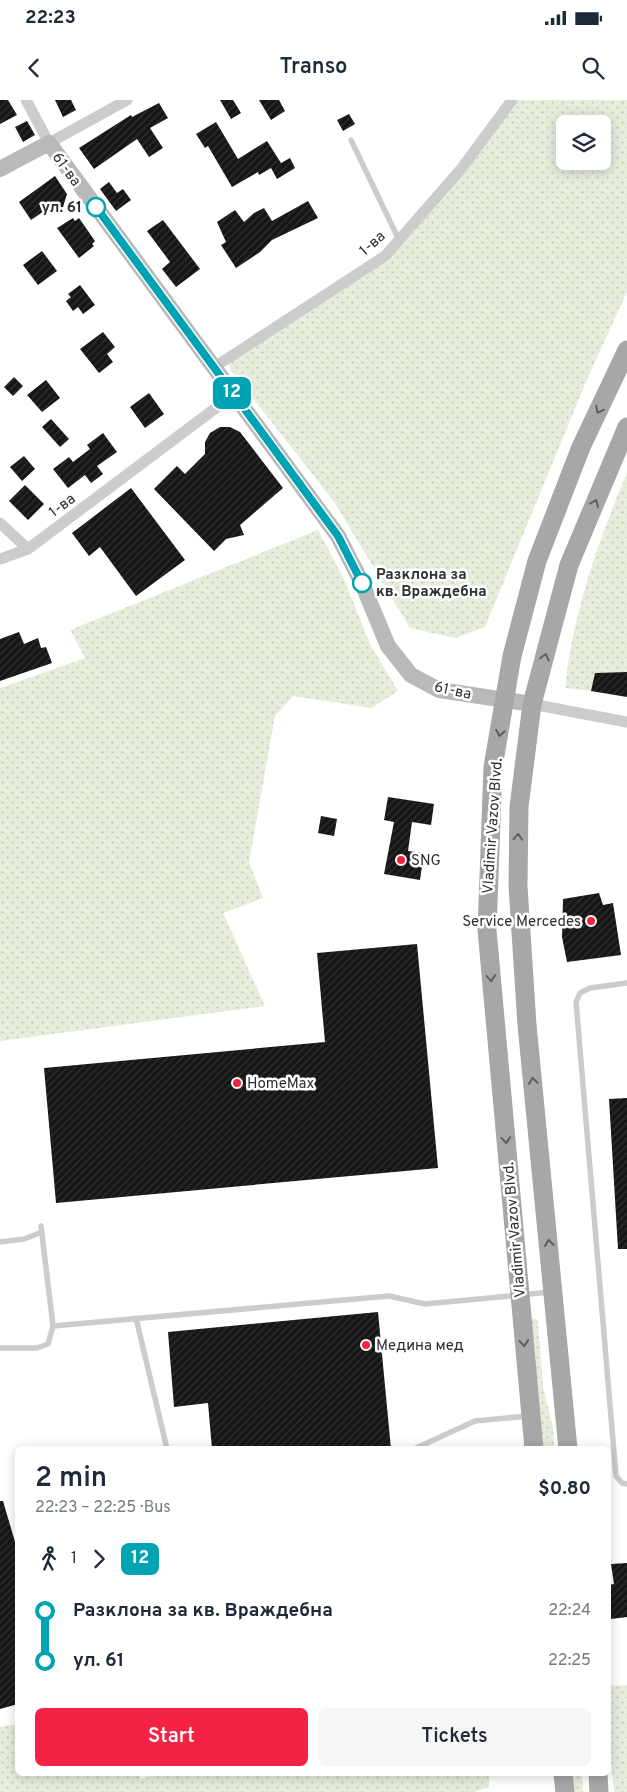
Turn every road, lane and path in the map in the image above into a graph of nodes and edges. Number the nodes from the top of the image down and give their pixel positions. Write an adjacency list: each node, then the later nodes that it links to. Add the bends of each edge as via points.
1 (26, 100): 5 (street, 61-ва)
2 (127, 100): 5 (street)
3 (512, 100): 7 (street, 1-ва, via 461,168)
4 (351, 140): 7 (lane)
5 (48, 143): 6 (street); 10 (street, 61-ва)
6 (0, 169)
7 (399, 240): 10 (street, 1-ва, via 386,256)
8 (627, 350): 9 (main road, Vladimir Vazov Blvd.)
9 (622, 364): 16 (main road, Vladimir Vazov Blvd., one-way to 16, via 581,447 537,561 512,656)
10 (214, 368): 11 (street, 61-ва)
11 (233, 396): 14 (street, 1-ва); 16 (street, 61-ва, via 338,536 388,646 412,675 439,690)
12 (627, 427): 17 (main road, Vladimir Vazov Blvd., one-way to 12, via 569,565)
13 (0, 523): 14 (street)
14 (28, 549): 15 (street, 1-ва)
15 (0, 559)
16 (505, 699): 17 (street, 61-ва); 22 (main road, Vladimir Vazov Blvd., one-way to 22, via 493,767 487,930)
17 (532, 704): 18 (street); 21 (main road, Vladimir Vazov Blvd., one-way to 17, via 527,1025 518,886 519,807)
18 (627, 722)
19 (627, 983): 31 (lane, via 590,988 580,993 576,1002 616,1476)
20 (0, 1242): 24 (lane, via 24,1239 41,1229)
21 (554, 1291): 22 (lane); 30 (main road, Vladimir Vazov Blvd.)
22 (520, 1295): 23 (lane, via 425,1304 389,1296); 26 (main road, Vladimir Vazov Blvd., one-way to 26)
23 (136, 1318): 24 (lane); 27 (lane)
24 (53, 1326): 25 (lane, via 48,1344 37,1348)
25 (0, 1348)
26 (530, 1416): 28 (lane, via 475,1421); 29 (main road, Vladimir Vazov Blvd.)
27 (166, 1446)
28 (421, 1446)
29 (534, 1446)
30 (568, 1446)
31 (627, 1484)
32 (563, 1776): 34 (main road)
33 (598, 1776): 35 (main road)
34 (565, 1792)
35 (599, 1792)

